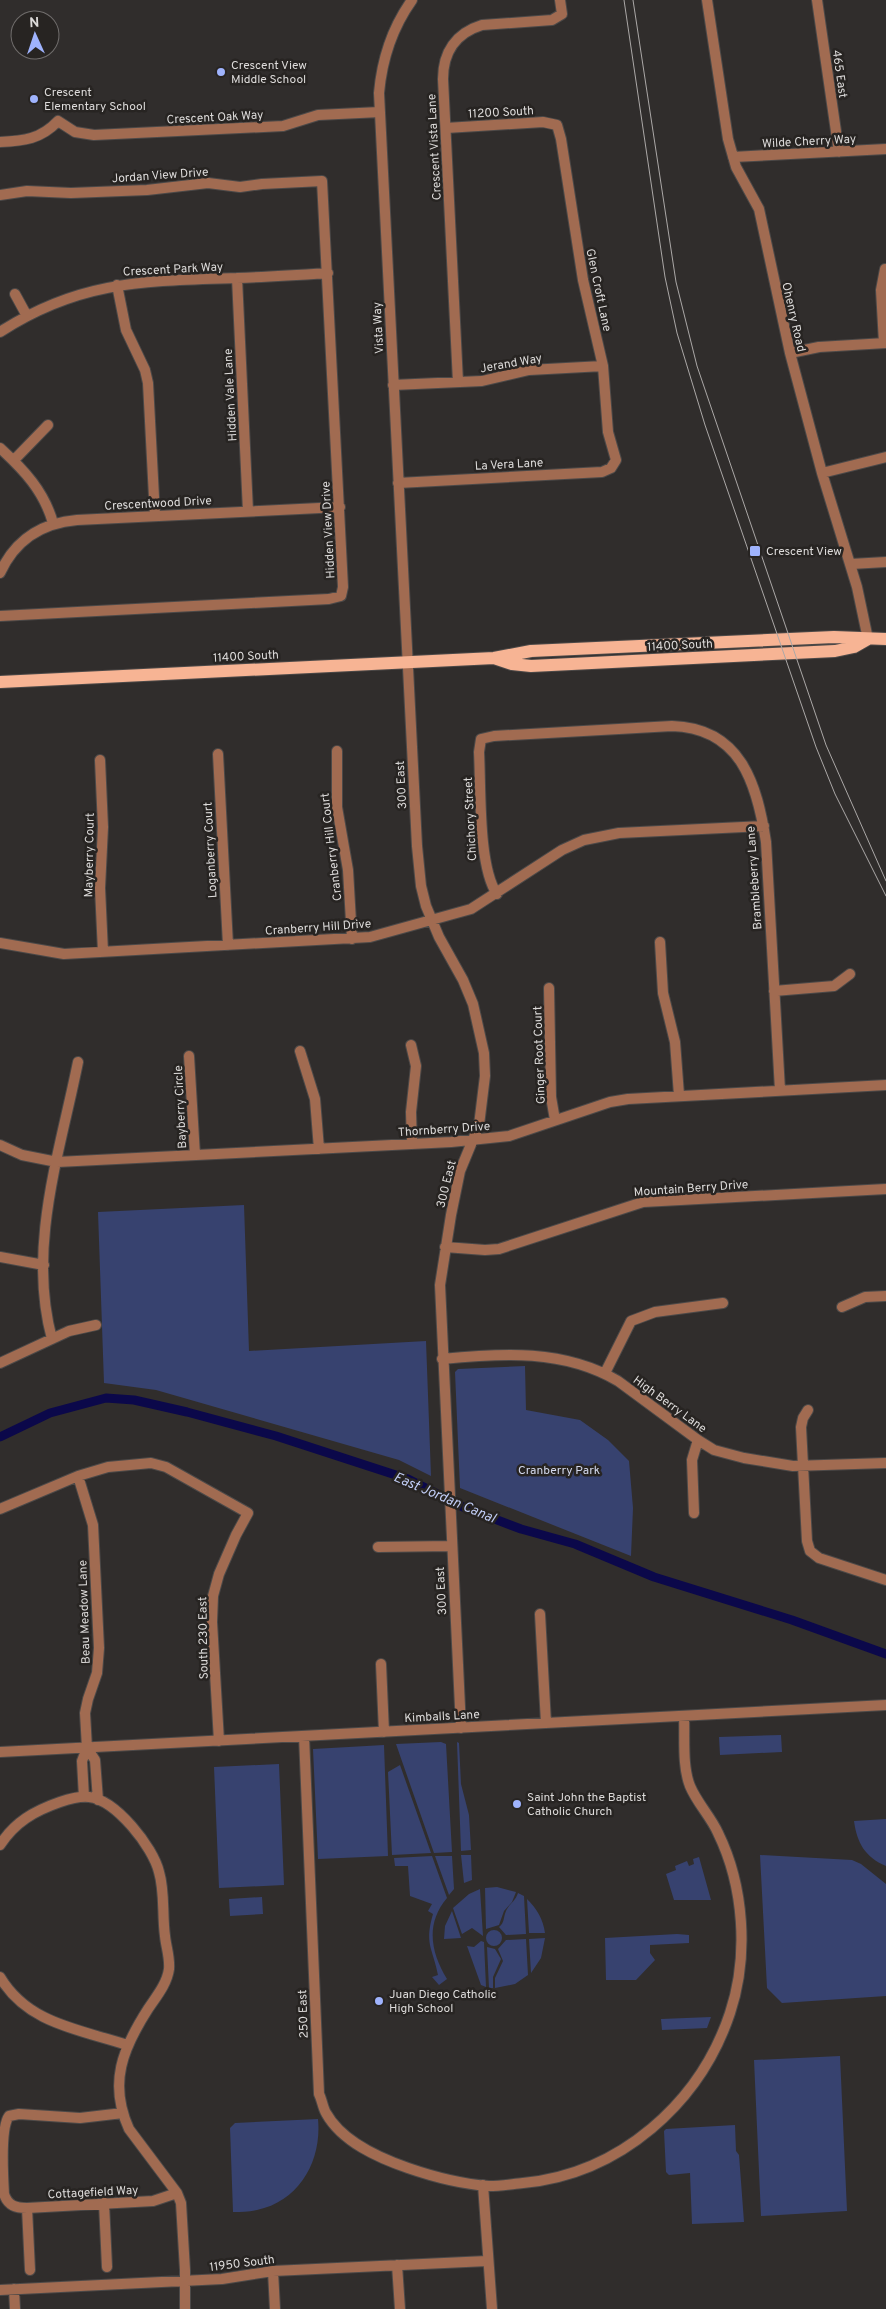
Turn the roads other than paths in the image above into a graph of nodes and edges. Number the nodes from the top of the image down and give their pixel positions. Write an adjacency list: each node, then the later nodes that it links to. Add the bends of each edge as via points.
1 (412, 0): 5 (street, Vista Way, via 398,22 385,57 380,81)
2 (560, 0): 7 (street, Crescent Vista Lane, via 562,14 552,20 482,25 471,28 454,42 448,50 443,69)
3 (707, 0): 11 (street, Ohenry Road)
4 (817, 0): 10 (street, 465 East)
5 (380, 112): 8 (street, Crescent Oak Way, via 318,115 283,126 94,135 74,132 58,122 36,138); 25 (street, Vista Way)
6 (557, 125): 7 (street, 11200 South, via 543,122); 23 (street, Glen Croft Lane, via 562,139 583,280)
7 (446, 128): 24 (street, Crescent Vista Lane)
8 (0, 142)
9 (886, 149): 10 (street, Wilde Cherry Way)
10 (839, 152): 11 (street, Wilde Cherry Way)
11 (733, 157): 22 (street, Ohenry Road, via 759,209)
12 (322, 181): 13 (street, Jordan View Drive, via 240,187 190,184 147,190 71,193 27,191); 15 (street, Hidden View Drive)
13 (0, 195)
14 (885, 269): 21 (street, via 881,290)
15 (328, 272): 16 (street, Crescent Park Way); 33 (street, Hidden View Drive)
16 (237, 278): 17 (street, Crescent Park Way); 34 (street, Hidden Vale Lane)
17 (117, 285): 19 (street, Crescent Park Way, via 80,294); 35 (street, via 126,330 148,383)
18 (15, 294): 19 (street)
19 (27, 316): 20 (street, Crescent Park Way)
20 (0, 332)
21 (885, 343): 22 (street, via 819,346)
22 (790, 353): 31 (street, Ohenry Road)
23 (603, 366): 24 (street, Jerand Way, via 529,370 492,380); 30 (street, Glen Croft Lane, via 606,424)
24 (458, 382): 25 (street, Jerand Way)
25 (393, 385): 32 (street, Vista Way)
26 (48, 425): 29 (street)
27 (0, 448): 29 (street)
28 (886, 457): 31 (street)
29 (14, 460): 36 (street, via 43,496)
30 (616, 460): 32 (street, La Vera Lane, via 611,468 602,472)
31 (822, 473): 38 (street, Ohenry Road)
32 (398, 483): 43 (street, Vista Way)
33 (340, 507): 34 (street, Crescentwood Drive); 40 (street, Hidden View Drive, via 344,587 341,596 335,598)
34 (248, 511): 35 (street, Crescentwood Drive)
35 (155, 516): 36 (street, Crescentwood Drive)
36 (53, 523): 39 (street, Crescentwood Drive, via 40,528 18,545)
37 (886, 562): 38 (street)
38 (851, 564): 42 (street, Ohenry Road)
39 (0, 572)
40 (0, 616)
41 (886, 638): 42 (main road, 11400 South)
42 (868, 639): 43 (main road, 11400 South, via 834,637 531,651 494,658)
43 (407, 662): 44 (main road, 11400 South); 51 (street, 300 East, via 418,865)
44 (0, 682)
45 (481, 740): 49 (street, Brambleberry Lane, via 494,736 672,726 701,730 721,741 741,761 758,799); 50 (street, Chichory Street, via 484,859 490,884)
46 (337, 751): 52 (street, Cranberry Hill Court, via 337,801 348,870)
47 (218, 754): 55 (street, Loganberry Court)
48 (100, 760): 56 (street, Mayberry Court, via 103,827 100,888)
49 (764, 826): 50 (street, Cranberry Hill Drive, via 595,837 562,850); 59 (street, Brambleberry Lane)
50 (497, 894): 51 (street, Cranberry Hill Drive, via 471,910)
51 (431, 920): 52 (street, Cranberry Hill Drive); 68 (street, 300 East, via 463,980 479,1023 485,1076 479,1125)
52 (352, 939): 55 (street, Cranberry Hill Drive)
53 (660, 942): 66 (street, via 663,993 675,1042)
54 (0, 943): 56 (street, Cranberry Hill Drive, via 58,954)
55 (228, 945): 56 (street, Cranberry Hill Drive)
56 (104, 952)
57 (850, 974): 59 (street, via 834,986)
58 (549, 988): 67 (street, Ginger Root Court, via 551,1097)
59 (774, 991): 65 (street, Brambleberry Lane)
60 (411, 1045): 69 (street, via 416,1066 410,1112)
61 (300, 1051): 71 (street, via 315,1099)
62 (189, 1056): 72 (street, Bayberry Circle)
63 (78, 1062): 73 (street)
64 (886, 1085): 65 (street, Thornberry Drive)
65 (780, 1090): 66 (street, Thornberry Drive)
66 (679, 1096): 67 (street, Thornberry Drive, via 619,1100)
67 (555, 1120): 68 (street, Thornberry Drive, via 509,1136)
68 (473, 1140): 69 (street, Thornberry Drive); 75 (street, 300 East, via 460,1171)
69 (412, 1144): 71 (street, Thornberry Drive)
70 (0, 1145): 73 (street, Thornberry Drive, via 22,1155)
71 (319, 1149): 72 (street, Thornberry Drive)
72 (195, 1155): 73 (street, Thornberry Drive)
73 (57, 1162): 77 (street, via 43,1234)
74 (886, 1189): 75 (street, Mountain Berry Drive, via 643,1202 499,1249)
75 (445, 1247): 83 (street, 300 East, via 440,1284)
76 (0, 1257): 77 (street)
77 (44, 1265): 82 (street)
78 (886, 1296): 80 (street, via 865,1297)
79 (723, 1303): 85 (street, via 655,1312 631,1321)
80 (842, 1307)
81 (96, 1325): 82 (street, via 77,1328)
82 (52, 1339): 84 (street)
83 (442, 1359): 85 (street, High Berry Lane, via 530,1355 565,1360); 93 (street, 300 East)
84 (0, 1363)
85 (605, 1373): 87 (street, High Berry Lane)
86 (808, 1410): 89 (street, via 802,1427)
87 (698, 1440): 89 (street, High Berry Lane, via 714,1450 744,1458); 92 (street, via 692,1460)
88 (886, 1464): 89 (street, High Berry Lane)
89 (803, 1467): 95 (street, via 808,1544 812,1554)
90 (78, 1476): 91 (street); 104 (street, South 230 East, via 108,1467 151,1462 248,1513 219,1574 213,1596); 105 (street, Beau Meadow Lane, via 93,1525 100,1648 85,1713)
91 (0, 1509)
92 (694, 1513)
93 (451, 1546): 94 (street); 101 (street, 300 East)
94 (378, 1547)
95 (886, 1580)
96 (540, 1614): 100 (street)
97 (381, 1664): 102 (street)
98 (886, 1705): 99 (street, Kimballs Lane)
99 (684, 1716): 100 (street, Kimballs Lane); 112 (street, 250 East, via 690,1785 727,1853 741,1924 736,1991 712,2056 693,2088 668,2116 628,2146 598,2163 537,2182)
100 (546, 1723): 101 (street, Kimballs Lane)
101 (461, 1728): 102 (street, Kimballs Lane)
102 (384, 1732): 103 (street, Kimballs Lane)
103 (304, 1736): 104 (street, Kimballs Lane); 112 (street, 250 East, via 319,2094 325,2112 348,2138 388,2161 442,2180)
104 (219, 1740): 105 (street, Kimballs Lane)
105 (87, 1748): 106 (street, Kimballs Lane); 107 (street, Beau Meadow Lane, via 82,1761)
106 (0, 1752)
107 (91, 1798): 108 (street, via 63,1801 27,1816); 110 (street, via 121,1815 147,1845 161,1881 169,1970 161,1989)
108 (0, 1845)
109 (0, 1977): 110 (street, via 16,1998 40,2017)
110 (126, 2045): 111 (street, via 120,2069)
111 (123, 2113): 113 (street, via 132,2134); 115 (street, Cottagefield Way, via 80,2118 9,2116 2,2126 1,2136 4,2194 10,2204)
112 (483, 2185): 116 (street)
113 (177, 2193): 114 (street, Cottagefield Way, via 153,2201); 121 (street, via 182,2208)
114 (104, 2203): 115 (street, Cottagefield Way); 118 (street)
115 (27, 2208): 119 (street)
116 (487, 2261): 117 (street, 11950 South); 128 (street)
117 (397, 2265): 120 (street, 11950 South); 127 (street)
118 (107, 2267)
119 (30, 2270)
120 (273, 2271): 121 (street, 11950 South); 126 (street)
121 (184, 2281): 122 (street, 11950 South); 125 (street)
122 (14, 2289): 123 (street, 11950 South); 124 (street)
123 (0, 2290)
124 (15, 2309)
125 (185, 2309)
126 (275, 2309)
127 (400, 2309)
128 (492, 2309)

